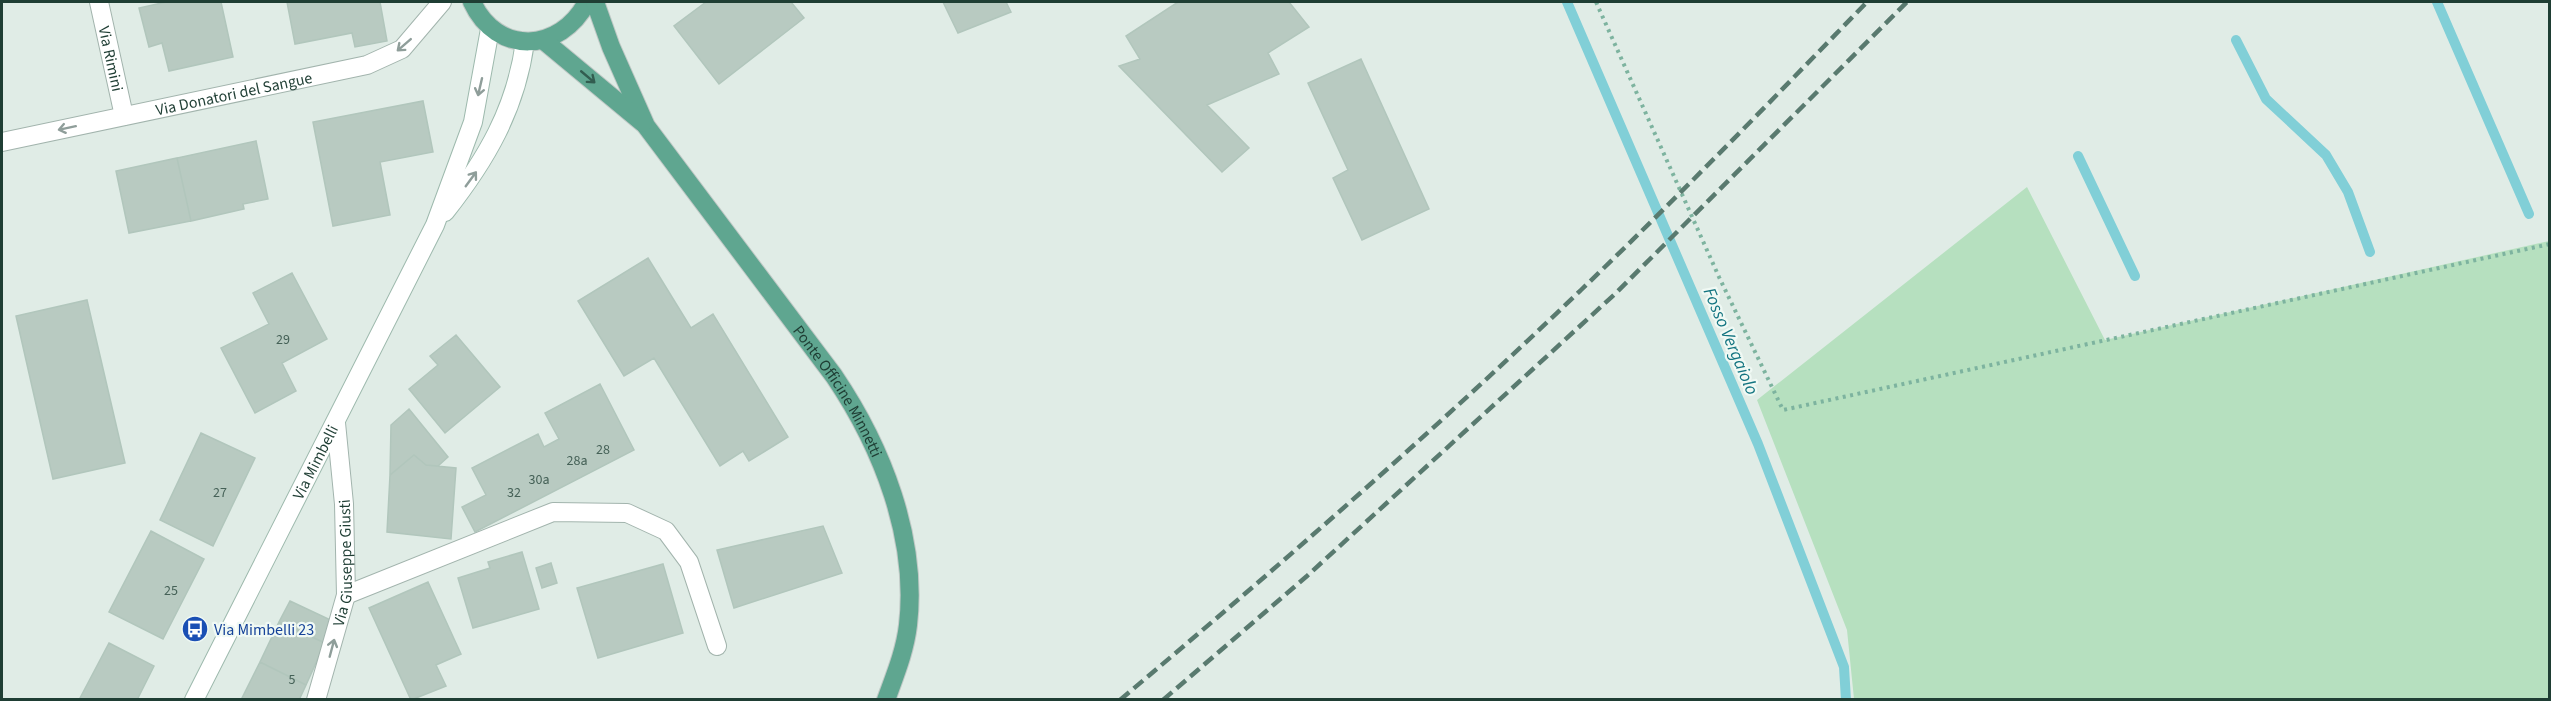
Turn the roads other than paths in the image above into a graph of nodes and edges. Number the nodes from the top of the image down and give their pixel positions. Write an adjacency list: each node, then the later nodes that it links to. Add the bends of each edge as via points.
1 (99, 2): 8 (street, Via Rimini)
2 (442, 2): 8 (street, Via Donatori del Sangue, one-way to 8, via 402,49 367,65)
3 (471, 2): 6 (main road)
4 (587, 2): 7 (main road, via 568,26)
5 (595, 2): 9 (main road, Ponte Officine Minnetti)
6 (490, 29): 7 (main road); 11 (street, one-way to 11, via 472,122)
7 (534, 41): 9 (main road, Ponte Officine Minnetti, one-way to 9); 11 (street, one-way to 7, via 495,141)
8 (124, 116): 10 (street, Via Donatori del Sangue, one-way to 10)
9 (646, 126): 17 (main road, Ponte Officine Minnetti, via 834,376 879,456 900,519 909,583 902,658)
10 (2, 142)
11 (435, 225): 12 (street, Via Mimbelli)
12 (336, 423): 13 (street, Via Giuseppe Giusti, via 344,504); 15 (street, Via Mimbelli)
13 (346, 595): 14 (street, via 553,512 627,513 666,531 689,562); 16 (street, Via Giuseppe Giusti, one-way to 13)
14 (717, 646)
15 (194, 699)
16 (316, 699)
17 (886, 699)

